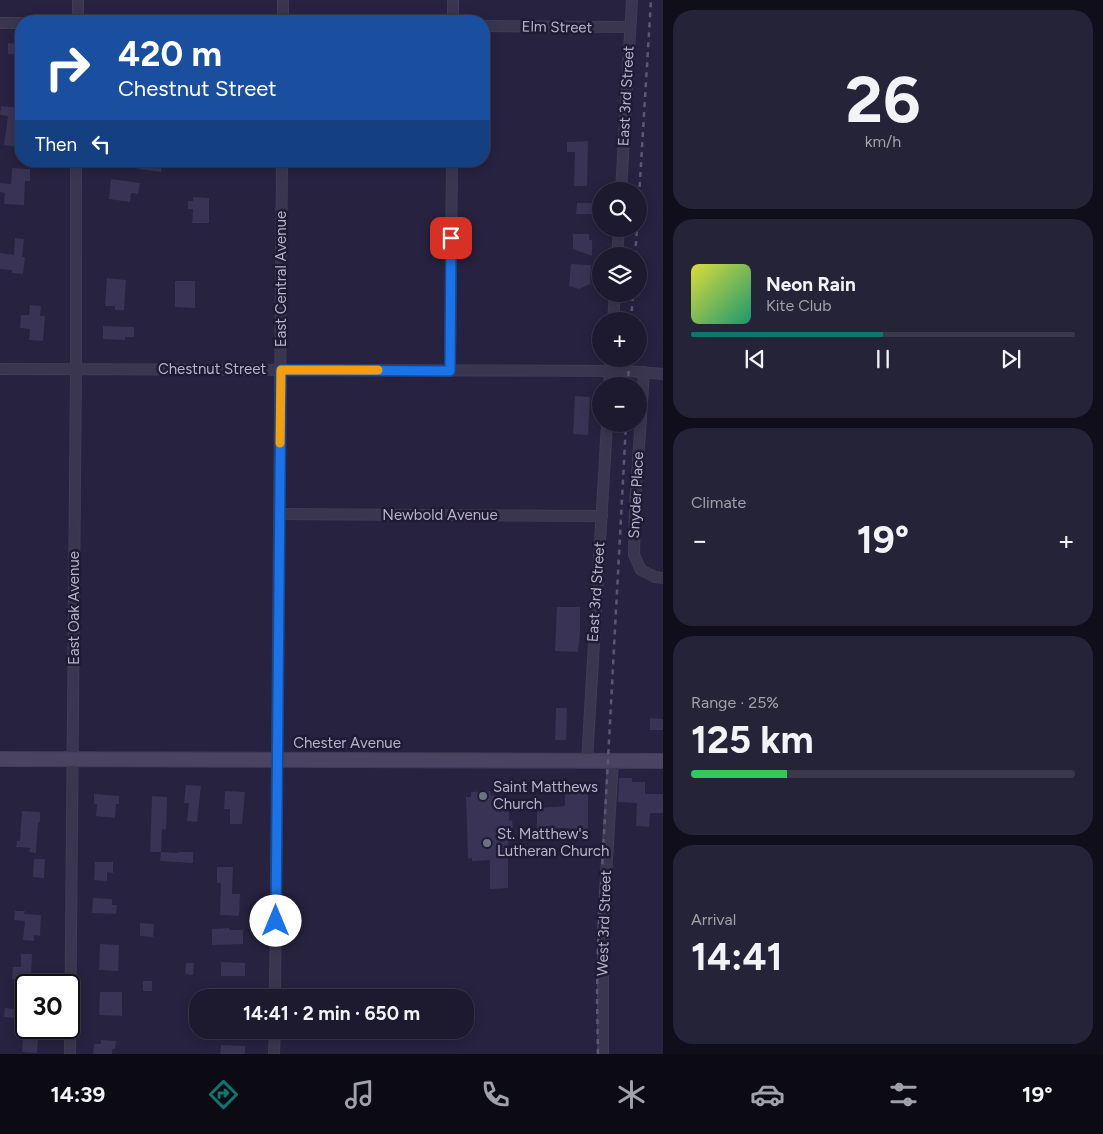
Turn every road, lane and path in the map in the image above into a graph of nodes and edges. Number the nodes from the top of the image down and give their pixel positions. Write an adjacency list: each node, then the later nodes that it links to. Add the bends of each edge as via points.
1 (78, 0): 5 (street)
2 (283, 0): 6 (street)
3 (453, 0): 7 (street)
4 (632, 0): 11 (street, East 3rd Street)
5 (78, 15)
6 (283, 15)
7 (453, 15)
8 (0, 23): 9 (street)
9 (15, 23)
10 (490, 26): 11 (street, Elm Street)
11 (630, 28): 15 (street, East 3rd Street)
12 (76, 167): 18 (street, East Oak Avenue)
13 (282, 167): 19 (street, East Central Avenue)
14 (452, 167): 20 (street)
15 (621, 182)
16 (610, 367): 21 (street)
17 (0, 369): 18 (street, Chestnut Street)
18 (76, 369): 19 (street, Chestnut Street); 30 (street, East Oak Avenue)
19 (281, 370): 20 (street, Chestnut Street); 26 (street, East Central Avenue)
20 (450, 371): 21 (street, Chestnut Street)
21 (610, 371): 22 (street, Chestnut Street); 24 (street)
22 (644, 372): 23 (street, Chestnut Street); 28 (street, Snyder Place, via 634,555 641,570)
23 (663, 374)
24 (610, 377)
25 (607, 432): 27 (street, East 3rd Street)
26 (279, 514): 27 (street, Newbold Avenue); 31 (street, East Central Avenue)
27 (602, 516): 32 (street, East 3rd Street)
28 (659, 577)
29 (0, 759): 30 (main road, Chester Avenue)
30 (73, 759): 31 (main road, Chester Avenue); 37 (street, East Oak Avenue)
31 (277, 759): 32 (main road, Chester Avenue); 35 (street, East Central Avenue)
32 (587, 761): 33 (main road, Chester Avenue)
33 (613, 761): 34 (main road, Chester Avenue); 39 (street, West 3rd Street, via 603,925)
34 (663, 761)
35 (275, 989)
36 (275, 1039): 38 (street)
37 (70, 1054)
38 (274, 1054)
39 (603, 1054)

